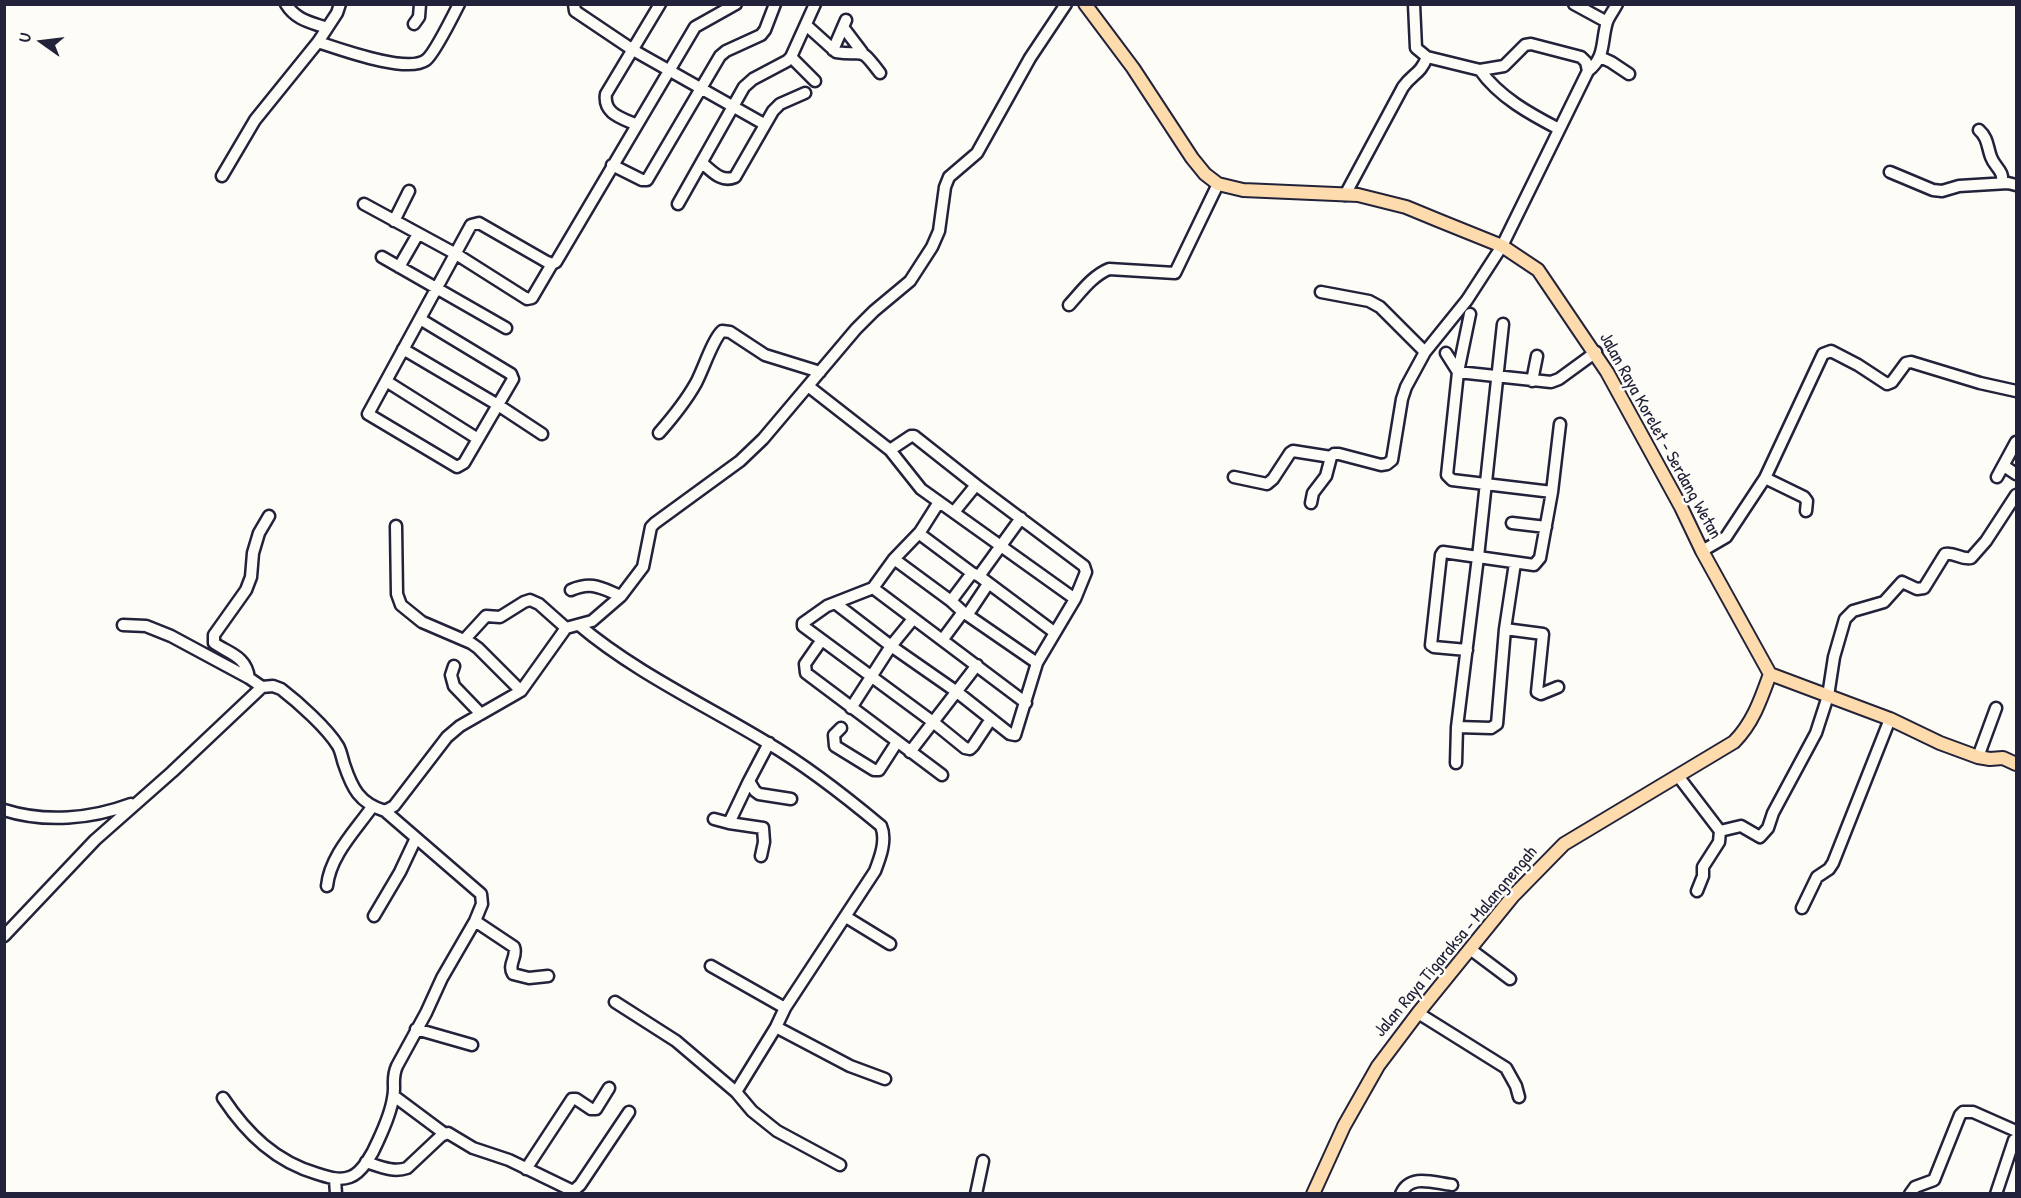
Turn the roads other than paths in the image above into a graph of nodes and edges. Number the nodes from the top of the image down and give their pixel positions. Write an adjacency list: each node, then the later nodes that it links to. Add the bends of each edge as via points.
1 (286, 4): 18 (street, via 300,19)
2 (340, 4): 18 (street)
3 (420, 4): 16 (street)
4 (459, 4): 19 (street, via 429,57 418,63 385,63)
5 (574, 4): 20 (street, via 575,11)
6 (660, 4): 20 (street)
7 (736, 4): 27 (street, via 695,27)
8 (775, 4): 32 (street, via 765,30 720,56)
9 (815, 4): 17 (street)
10 (1066, 4): 69 (street, via 1030,58 977,153 949,177 939,231 920,268 856,329)
11 (1085, 4): 44 (main road, via 1192,158)
12 (1414, 4): 24 (street, via 1416,48)
13 (1574, 4): 15 (street)
14 (1617, 4): 15 (street)
15 (1607, 22): 25 (street)
16 (414, 24)
17 (806, 25): 21 (street); 23 (street)
18 (327, 28): 19 (street)
19 (318, 42): 42 (street, via 255,120)
20 (633, 50): 27 (street); 36 (street, via 606,94 606,104 609,112)
21 (834, 50): 22 (street); 22 (street, via 845,24)
22 (862, 52): 29 (street)
23 (791, 57): 31 (street); 34 (street, via 747,83)
24 (1427, 57): 26 (street); 47 (street, via 1419,73 1403,87)
25 (1600, 57): 28 (street); 30 (street)
26 (1480, 70): 28 (street, via 1504,66 1525,45 1531,44 1581,57); 37 (street, via 1521,109)
27 (669, 71): 32 (street); 36 (street)
28 (1588, 71): 37 (street)
29 (880, 73)
30 (1629, 74)
31 (815, 81)
32 (701, 89): 34 (street); 40 (street, via 647,180)
33 (805, 93): 35 (street, via 780,104)
34 (732, 107): 35 (street); 39 (street)
35 (764, 124): 39 (street, via 735,177 721,178)
36 (637, 125): 40 (street)
37 (1559, 129): 52 (street)
38 (1979, 130): 43 (street, via 1988,140 1991,158 2003,176)
39 (702, 163): 49 (street)
40 (612, 165): 55 (street)
41 (1890, 172): 43 (street, via 1942,191)
42 (222, 176)
43 (2002, 183): 45 (street)
44 (1218, 184): 47 (main road, Jalan Raya Korelet - Serdang Wetan, via 1243,190); 59 (street, via 1175,273 1109,269 1092,279)
45 (2016, 185)
46 (409, 190): 50 (street)
47 (1345, 195): 52 (main road, Jalan Raya Korelet - Serdang Wetan, via 1406,207)
48 (364, 204): 50 (street)
49 (678, 204)
50 (394, 221): 51 (street)
51 (418, 234): 53 (street); 56 (street)
52 (1502, 246): 65 (street, via 1467,300); 66 (main road, Jalan Raya Korelet - Serdang Wetan, via 1538,270)
53 (456, 254): 55 (street, via 471,225 479,224); 55 (street, via 529,299); 57 (street)
54 (382, 257): 56 (street)
55 (552, 264)
56 (399, 267): 57 (street)
57 (436, 288): 61 (street); 63 (street)
58 (1321, 292): 65 (street, via 1369,301 1380,307)
59 (1069, 305)
60 (1470, 314): 70 (street)
61 (420, 319): 64 (street); 76 (street, via 511,374 511,385)
62 (1503, 324): 71 (street)
63 (506, 328)
64 (403, 349): 72 (street); 76 (street)
65 (1425, 352): 83 (street, via 1403,393 1391,462 1382,465 1339,454)
66 (1596, 352): 73 (street, via 1559,379); 104 (main road, Jalan Raya Korelet - Serdang Wetan)
67 (1446, 353): 70 (street)
68 (1537, 356): 73 (street)
69 (820, 372): 74 (street); 78 (street, via 765,355 730,332 722,331 687,398)
70 (1458, 372): 71 (street); 89 (street, via 1447,476)
71 (1498, 376): 73 (street); 89 (street)
72 (386, 381): 80 (street); 80 (street, via 368,412 370,416 457,467 464,463)
73 (1532, 381)
74 (808, 386): 82 (street); 112 (street, via 740,461 655,523 643,567)
75 (2016, 389): 88 (street, via 1980,383 1911,362 1887,384 1826,351)
76 (498, 405): 79 (street); 80 (street)
77 (1560, 424): 91 (street)
78 (659, 433)
79 (542, 434)
80 (478, 439)
81 (2016, 442): 84 (street)
82 (888, 449): 90 (street, via 914,436); 93 (street, via 914,482)
83 (1331, 457): 86 (street, via 1293,451 1267,484); 94 (street)
84 (2004, 466): 85 (street); 87 (street)
85 (2016, 474)
86 (1234, 477)
87 (1997, 477)
88 (1765, 478): 96 (street, via 1804,497); 104 (street, via 1726,537)
89 (1486, 485): 91 (street); 105 (street)
90 (976, 486): 95 (street); 98 (street)
91 (1552, 492): 101 (street)
92 (2016, 495): 138 (street, via 1971,558 1945,554 1924,588 1902,582 1884,602 1853,611 1845,619)
93 (939, 502): 95 (street); 102 (street)
94 (1311, 503)
95 (954, 512): 103 (street)
96 (1806, 512)
97 (269, 516): 133 (street, via 259,533 246,590 214,635 214,643 243,661)
98 (1021, 518): 103 (street); 113 (street, via 1085,567)
99 (1512, 523): 101 (street)
100 (396, 526): 124 (street, via 400,605 422,622)
101 (1546, 527): 107 (street, via 1537,564)
102 (920, 532): 106 (street); 108 (street)
103 (1000, 546): 108 (street); 113 (street)
104 (1702, 551): 131 (main road, Jalan Raya Korelet - Serdang Wetan)
105 (1478, 557): 107 (street); 127 (street); 127 (street, via 1443,552 1441,555 1431,645)
106 (894, 559): 110 (street); 114 (street)
107 (1515, 563): 121 (street)
108 (976, 575): 109 (street); 114 (street)
109 (988, 584): 116 (street); 122 (street)
110 (873, 588): 115 (street); 117 (street)
111 (571, 590): 112 (street, via 587,585)
112 (621, 596): 119 (street, via 592,621)
113 (1075, 599): 122 (street)
114 (951, 601): 116 (street)
115 (835, 603): 125 (street, via 803,624); 126 (street)
116 (965, 613): 123 (street); 128 (street)
117 (913, 619): 123 (street); 126 (street)
118 (123, 625): 133 (street, via 146,626 163,633)
119 (579, 625): 120 (street); 149 (street, via 606,648)
120 (566, 628): 124 (street, via 530,600 500,617 486,616); 136 (street)
121 (1504, 629): 135 (street, via 1543,634 1538,692); 146 (street, via 1497,724 1491,728)
122 (1054, 632): 128 (street)
123 (943, 639): 129 (street)
124 (464, 640): 136 (street, via 478,648)
125 (821, 641): 132 (street); 140 (street, via 805,664 806,673)
126 (891, 646): 132 (street); 137 (street)
127 (1467, 650): 146 (street)
128 (1037, 663): 139 (street)
129 (977, 665): 137 (street); 139 (street)
130 (454, 666): 142 (street, via 454,686)
131 (1770, 674): 138 (main road); 155 (main road, Jalan Raya Tigaraksa - Malangnengah, via 1753,717 1741,735)
132 (871, 677): 140 (street); 145 (street)
133 (249, 678): 134 (street)
134 (262, 687): 158 (street); 159 (street, via 281,688 331,738 339,748 352,787)
135 (1558, 687)
136 (521, 691): 142 (street)
137 (957, 692): 143 (street); 145 (street)
138 (1828, 696): 144 (main road); 164 (street, via 1816,733 1762,836 1739,825)
139 (1026, 703): 143 (street, via 1015,735)
140 (851, 708): 148 (street)
141 (1996, 708): 151 (street)
142 (482, 714): 161 (street, via 447,737 394,806)
143 (991, 719): 145 (street, via 968,749)
144 (1890, 719): 151 (main road); 169 (street, via 1833,863 1816,877)
145 (933, 722): 150 (street)
146 (1457, 727): 152 (street)
147 (841, 728): 148 (street, via 834,735 835,746 874,770 879,770)
148 (897, 742): 150 (street)
149 (769, 743): 156 (street); 171 (street, via 881,826 880,858 875,871)
150 (910, 752): 154 (street)
151 (1978, 757): 153 (main road, via 2003,758)
152 (1456, 763)
153 (2016, 764)
154 (942, 775)
155 (1678, 776): 164 (street); 175 (main road, Jalan Raya Tigaraksa - Malangnengah, via 1564,844 1513,896)
156 (749, 782): 157 (street, via 759,794); 163 (street)
157 (791, 799)
158 (138, 801): 160 (street, via 88,816 51,817); 173 (street, via 95,840)
159 (372, 807): 161 (street); 167 (street, via 333,862)
160 (4, 810)
161 (385, 811): 165 (street)
162 (714, 819): 163 (street)
163 (729, 823): 166 (street, via 763,828)
164 (1720, 831): 168 (street, via 1719,842 1703,867)
165 (416, 838): 170 (street); 172 (street, via 481,894 482,904)
166 (761, 856)
167 (327, 886)
168 (1697, 891)
169 (1802, 908)
170 (374, 916)
171 (846, 917): 174 (street); 180 (street)
172 (475, 921): 177 (street, via 514,946 510,966 513,974 529,978); 183 (street)
173 (4, 936)
174 (890, 944)
175 (1470, 949): 178 (street); 181 (main road, Jalan Raya Tigaraksa - Malangnengah)
176 (711, 966): 180 (street)
177 (548, 976)
178 (1510, 979)
179 (615, 1002): 187 (street, via 676,1041)
180 (785, 1008): 182 (street)
181 (1418, 1013): 189 (street, via 1506,1068); 202 (main road, Jalan Raya Tigaraksa - Malangnengah, via 1378,1066 1344,1126)
182 (776, 1027): 185 (street, via 850,1066); 187 (street)
183 (416, 1029): 184 (street); 188 (street, via 393,1075)
184 (472, 1045)
185 (885, 1079)
186 (609, 1088): 197 (street, via 596,1109 576,1098 572,1100)
187 (736, 1092): 196 (street, via 777,1131)
188 (394, 1096): 192 (street); 195 (street, via 378,1142)
189 (1519, 1097)
190 (224, 1098): 198 (street, via 269,1151 309,1172)
191 (629, 1112): 197 (street, via 576,1190 570,1191)
192 (445, 1134): 195 (street, via 407,1168 393,1170); 197 (street)
193 (2015, 1136): 204 (street, via 1973,1112 1963,1112 1934,1180 1915,1187); 205 (street)
194 (983, 1161): 201 (street)
195 (366, 1162): 198 (street, via 351,1177)
196 (840, 1165)
197 (526, 1169)
198 (335, 1179): 200 (street)
199 (1452, 1185): 203 (street, via 1414,1181)
200 (336, 1194)
201 (976, 1194)
202 (1313, 1194)
203 (1401, 1194)
204 (1910, 1194)
205 (1995, 1194)

